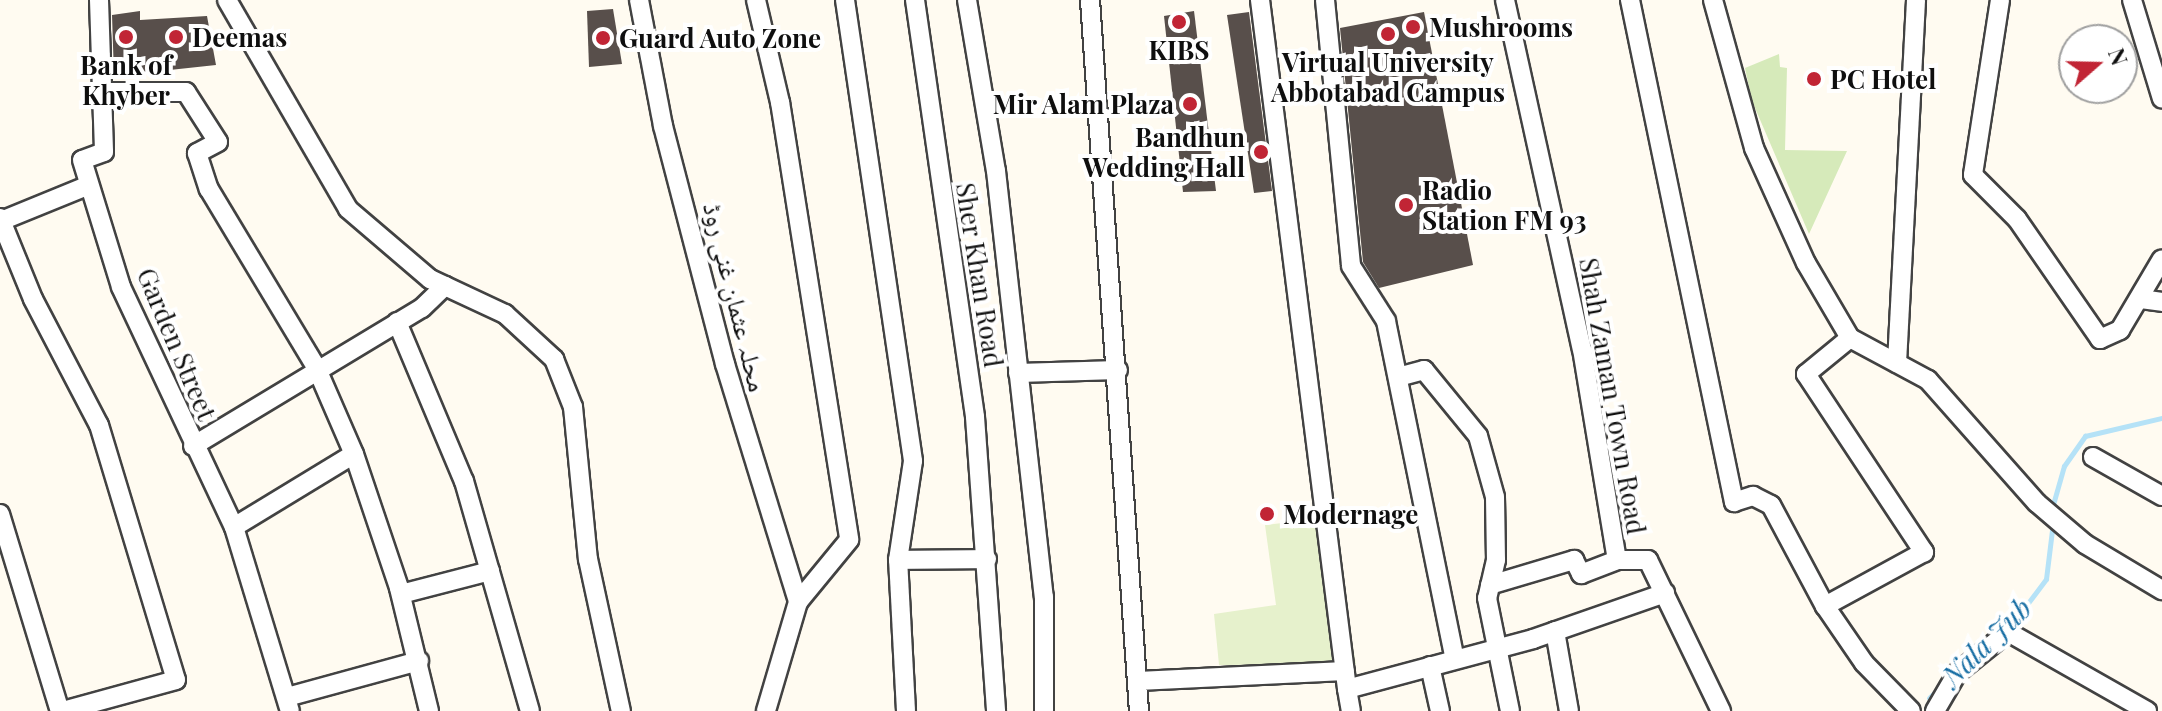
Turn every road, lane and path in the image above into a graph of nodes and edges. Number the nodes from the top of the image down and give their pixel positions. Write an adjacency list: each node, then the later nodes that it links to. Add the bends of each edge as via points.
1 (99, 0): 17 (street, Garden Street)
2 (227, 0): 22 (street, via 348,209)
3 (639, 0): 46 (street, محلہ عثمان غنی روڈ, via 663,126 725,364)
4 (756, 0): 46 (street, via 780,102 849,540)
5 (845, 0): 39 (street, via 913,461)
6 (915, 0): 38 (street, Sher Khan Road, via 938,181 959,282)
7 (967, 0): 30 (street, via 996,171)
8 (1090, 0): 29 (street)
9 (1260, 0): 53 (street)
10 (1325, 0): 31 (street, via 1351,266 1386,321)
11 (1505, 0): 40 (street, Shah Zaman Town Road, via 1582,349)
12 (1630, 0): 47 (street, via 1734,502 1753,496 1771,505)
13 (1713, 0): 26 (street, via 1754,148 1806,263)
14 (1916, 0): 27 (street)
15 (2000, 0): 23 (street, via 1973,175 2017,219 2100,339 2120,330)
16 (2132, 0): 18 (street)
17 (102, 92): 19 (street, Garden Street, via 104,152 82,160); 28 (street, via 186,92 218,142 197,153 209,189)
18 (2162, 99)
19 (89, 185): 20 (street); 32 (street, Garden Street, via 121,287)
20 (1, 219): 56 (street, via 33,299 99,425 176,680)
21 (2162, 259): 23 (street)
22 (445, 286): 25 (street); 59 (street, via 505,314 540,342 565,386 577,435 588,559)
23 (2141, 299): 24 (street)
24 (2162, 302)
25 (397, 322): 28 (street); 41 (street, via 464,481)
26 (1850, 338): 27 (street); 47 (street, via 1806,374 1924,552)
27 (1897, 363): 43 (street, via 1928,380 2043,508)
28 (317, 369): 32 (street); 33 (street)
29 (1118, 370): 30 (street); 54 (street)
30 (1018, 373): 63 (street, via 1044,597)
31 (1398, 377): 42 (street, via 1424,370 1478,436 1495,497); 50 (street)
32 (193, 446): 37 (street, Garden Street)
33 (354, 454): 37 (street); 45 (street)
34 (2093, 457): 35 (street)
35 (2162, 496)
36 (0, 514): 56 (street)
37 (234, 527): 55 (street, Garden Street)
38 (987, 559): 39 (street); 62 (street, Sher Khan Road)
39 (898, 560): 61 (street)
40 (1617, 560): 42 (street, via 1581,574 1574,560); 44 (street, Shah Zaman Town Road, via 1648,560)
41 (490, 571): 45 (street); 58 (street)
42 (1490, 585): 49 (street, via 1487,598)
43 (2162, 590)
44 (1665, 593): 48 (street); 69 (street, Shah Zaman Town Road)
45 (401, 594): 51 (street)
46 (798, 602): 60 (street)
47 (1825, 606): 70 (street, via 1884,686)
48 (1555, 631): 49 (street); 68 (street)
49 (1498, 648): 50 (street); 67 (street)
50 (1455, 659): 52 (street)
51 (419, 661): 55 (street); 57 (street)
52 (1430, 666): 53 (street); 66 (street)
53 (1346, 680): 54 (street); 65 (street)
54 (1138, 681): 64 (street)
55 (288, 704)
56 (62, 711)
57 (429, 711)
58 (530, 711)
59 (621, 711)
60 (766, 711)
61 (906, 711)
62 (996, 711)
63 (1044, 711)
64 (1139, 711)
65 (1351, 711)
66 (1440, 711)
67 (1510, 711)
68 (1569, 711)
69 (1721, 711)
70 (1911, 711)
71 (1935, 711): 72 (street, via 1957,673 2008,632)
72 (2147, 711)

